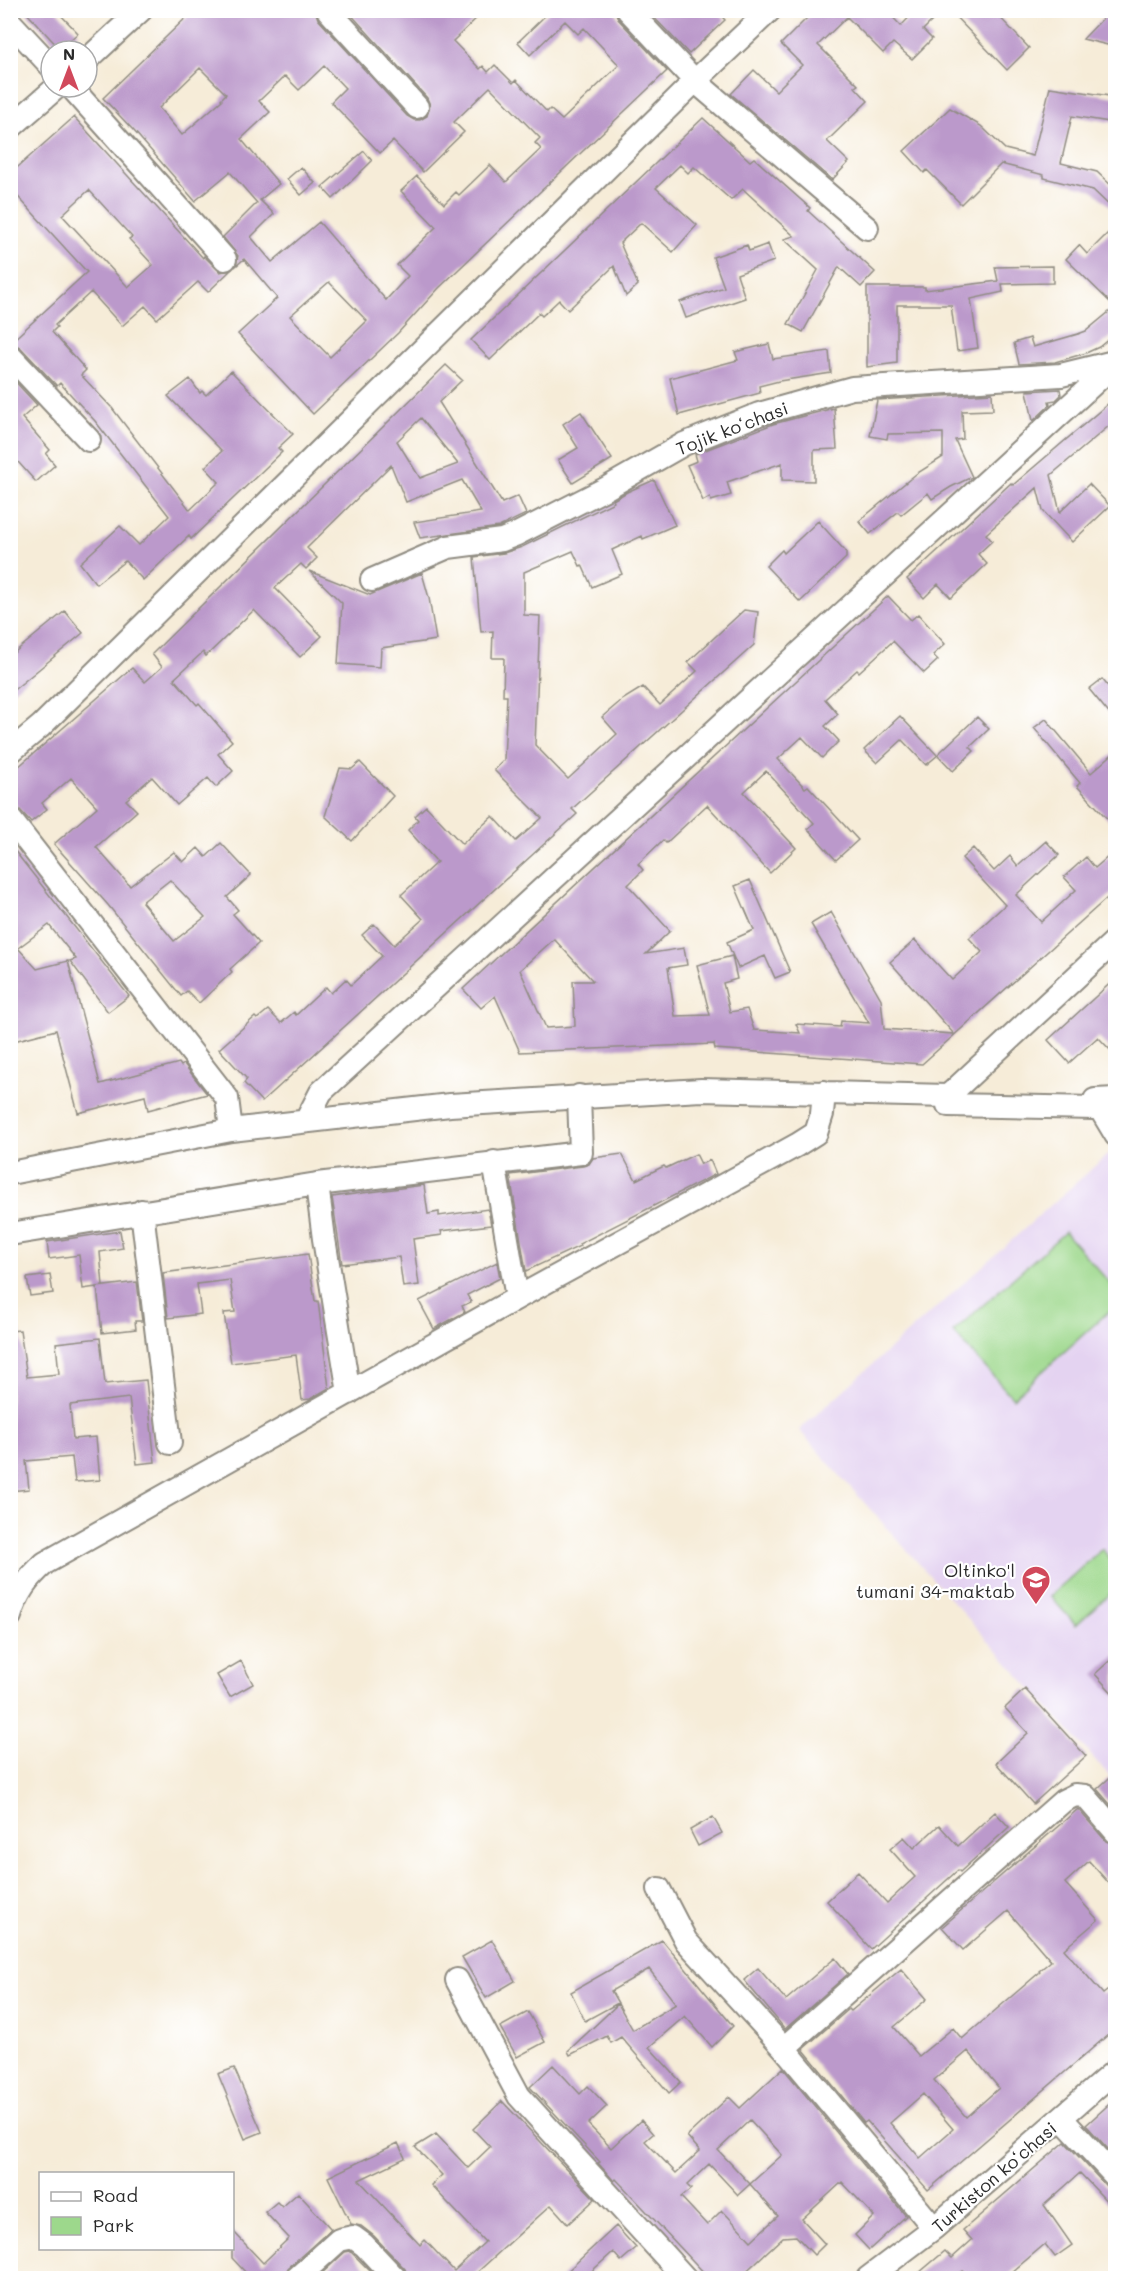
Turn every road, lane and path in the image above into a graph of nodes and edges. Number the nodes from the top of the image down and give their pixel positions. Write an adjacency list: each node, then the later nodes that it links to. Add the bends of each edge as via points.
1 (141, 10): 6 (street)
2 (328, 10): 11 (street)
3 (628, 10): 8 (street)
4 (770, 10): 8 (street)
5 (10, 22): 7 (street)
6 (99, 49)
7 (39, 53)
8 (695, 81): 13 (street); 19 (street, via 41,726)
9 (43, 99): 12 (street)
10 (82, 99): 14 (street)
11 (417, 107)
12 (10, 128)
13 (867, 228)
14 (225, 259)
15 (10, 356): 17 (street)
16 (1116, 362): 18 (street, Tojik koʻchasi, via 1061,375 852,387 759,414 684,444 517,534 502,540 448,546); 26 (street, via 321,1092)
17 (89, 440)
18 (372, 580)
19 (10, 752)
20 (10, 819): 27 (street, via 227,1098)
21 (1116, 940): 24 (street)
22 (824, 1092): 23 (street, via 701,1090); 24 (street); 34 (street, via 816,1133)
23 (579, 1096): 26 (street); 29 (street, via 581,1153)
24 (948, 1096): 25 (street, via 948,1105 1095,1108)
25 (1105, 1099): 28 (street)
26 (306, 1121): 27 (street)
27 (231, 1130): 30 (street)
28 (1116, 1135)
29 (494, 1162): 31 (street); 34 (street)
30 (10, 1173)
31 (317, 1184): 32 (street); 35 (street)
32 (142, 1211): 33 (street); 36 (street)
33 (10, 1234)
34 (517, 1298): 35 (street)
35 (349, 1393): 37 (street)
36 (170, 1443)
37 (19, 1578): 38 (street)
38 (10, 1616)
39 (1116, 1832): 42 (street, via 1085,1796 1074,1795)
40 (659, 1889): 42 (street, via 686,1941)
41 (457, 1980): 49 (street, via 519,2096)
42 (784, 2048): 46 (street)
43 (1116, 2070): 44 (street, Turkiston koʻchasi)
44 (1062, 2119): 45 (street); 46 (street, Turkiston koʻchasi)
45 (1116, 2177)
46 (934, 2228): 50 (street, Turkiston koʻchasi)
47 (297, 2278): 48 (street, via 339,2240 353,2237)
48 (395, 2278)
49 (685, 2278)
50 (868, 2278)

